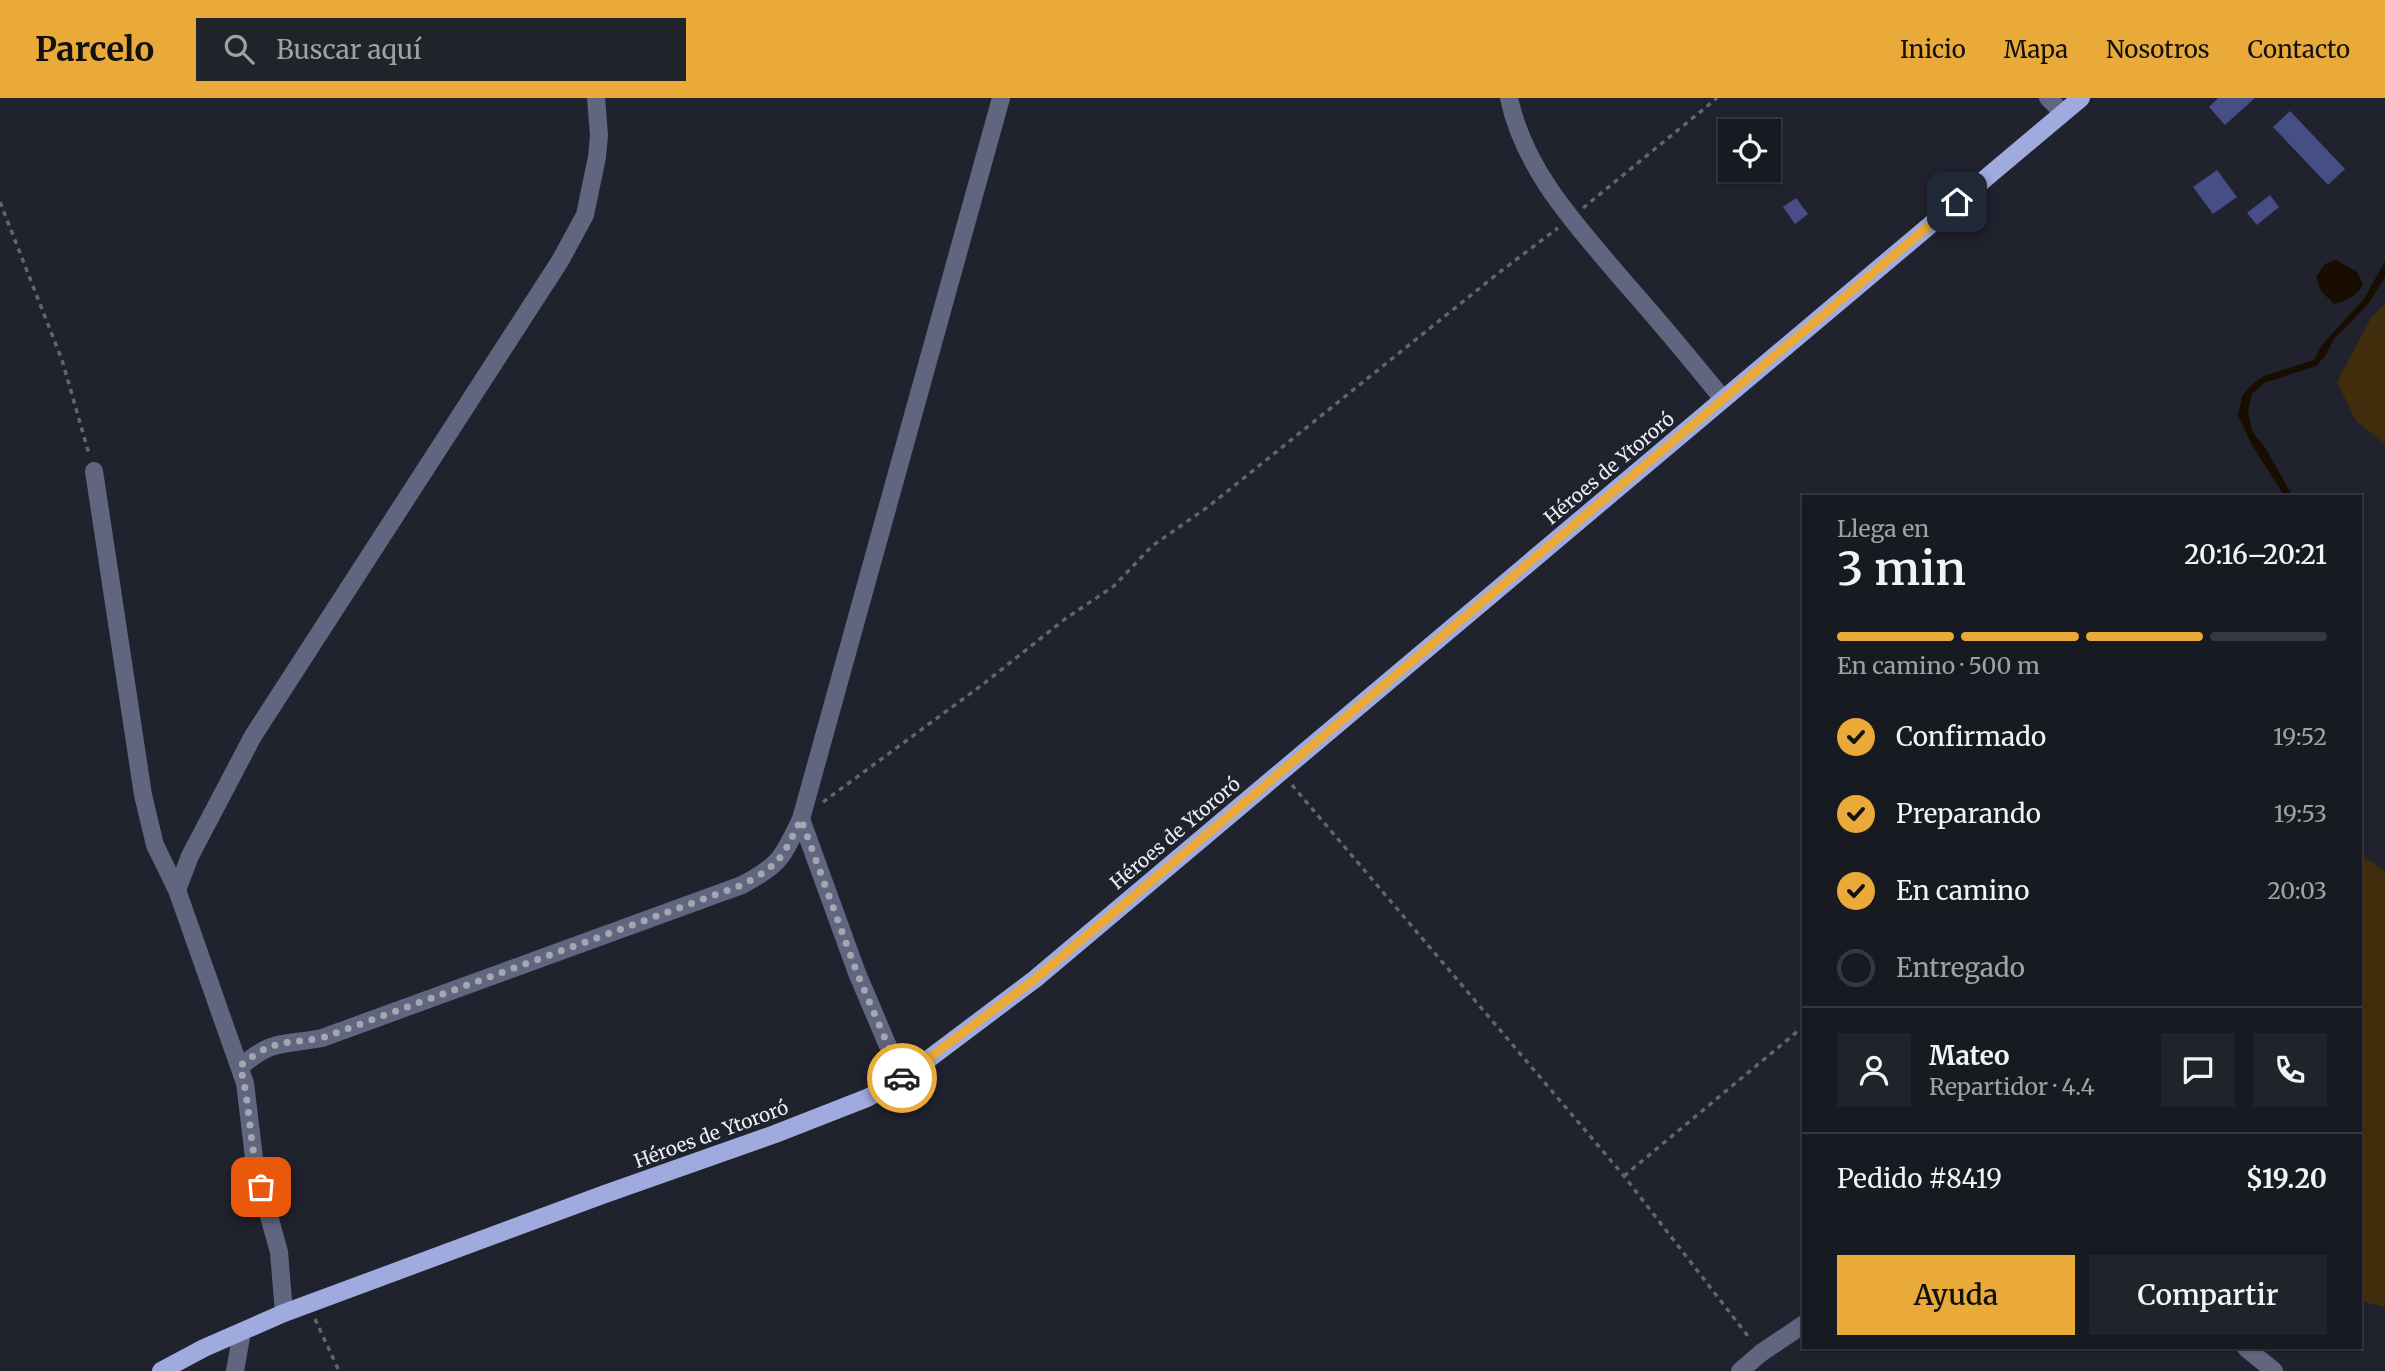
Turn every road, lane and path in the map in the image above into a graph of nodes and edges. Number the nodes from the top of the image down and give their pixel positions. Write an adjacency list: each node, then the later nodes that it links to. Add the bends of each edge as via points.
1 (596, 98): 14 (street, via 597,158 585,215 560,261 253,736)
2 (1001, 98): 13 (street)
3 (1509, 98): 9 (street, via 1534,167)
4 (1717, 98): 9 (path)
5 (2048, 98): 7 (street)
6 (2081, 98): 7 (main road, Héroes de Ytororó)
7 (2063, 113): 10 (main road, Héroes de Ytororó)
8 (0, 202): 11 (path, via 62,360)
9 (1571, 219): 10 (street); 13 (path, via 1209,506 1152,546 1114,586)
10 (1723, 399): 12 (main road, Héroes de Ytororó)
11 (94, 471): 14 (street, via 143,795 155,845)
12 (1280, 772): 17 (main road, Héroes de Ytororó, via 1035,979); 18 (path)
13 (801, 819): 16 (street, via 783,856 768,871 742,885 322,1038 277,1043); 17 (street, via 857,973)
14 (177, 890): 16 (street)
15 (1802, 1028): 18 (path)
16 (240, 1066): 20 (street, via 255,1166 279,1252)
17 (902, 1079): 19 (main road, Héroes de Ytororó, via 867,1098 775,1134)
18 (1624, 1177): 24 (path)
19 (309, 1304): 20 (main road, Héroes de Ytororó); 27 (path)
20 (284, 1313): 22 (main road, Héroes de Ytororó)
21 (1802, 1325): 24 (street)
22 (242, 1332): 25 (main road, Héroes de Ytororó); 26 (street)
23 (2247, 1349): 29 (street)
24 (1761, 1353): 28 (street)
25 (161, 1371)
26 (235, 1371)
27 (339, 1371)
28 (1740, 1371)
29 (2274, 1371)

